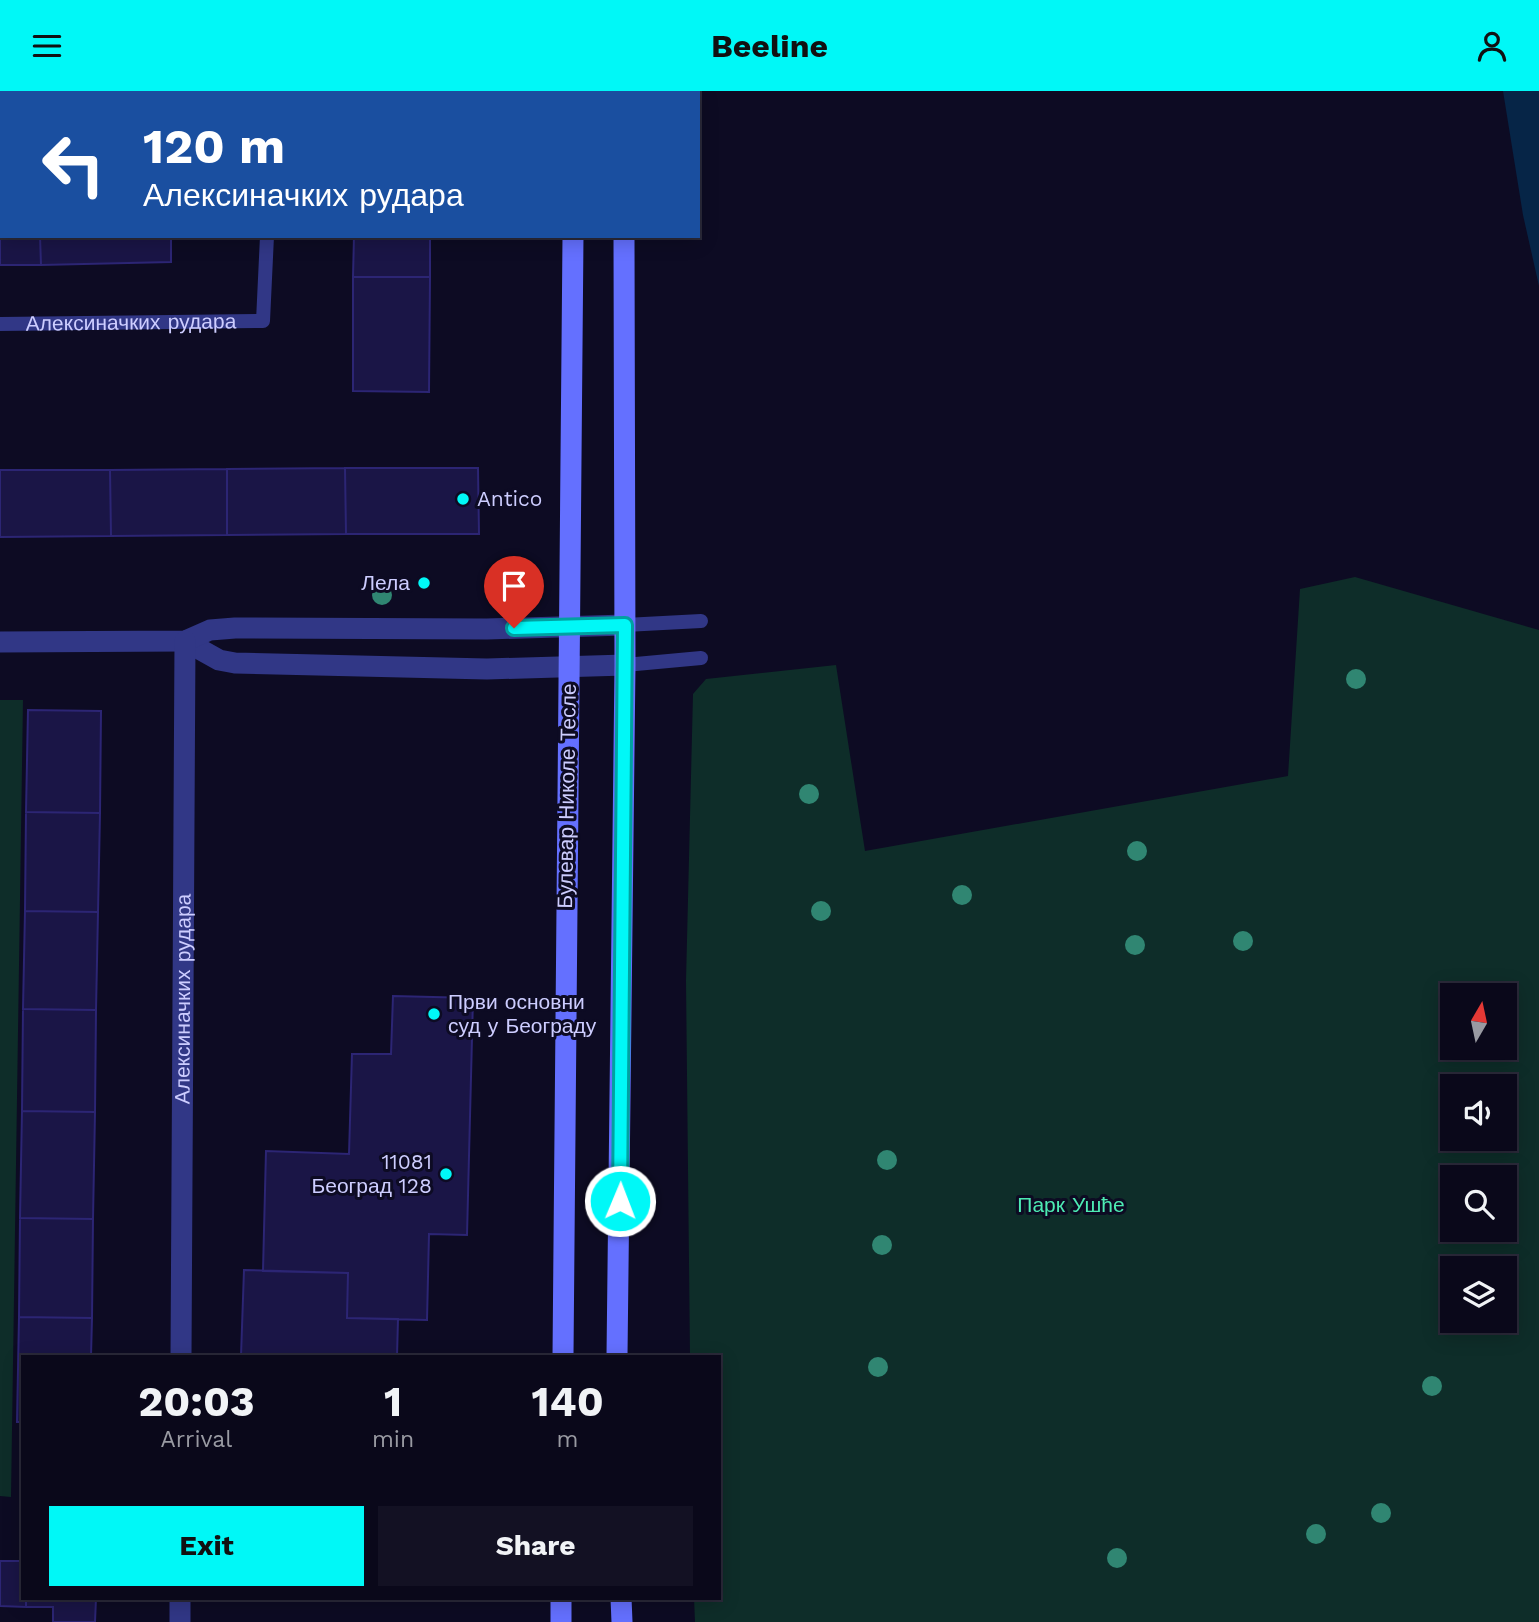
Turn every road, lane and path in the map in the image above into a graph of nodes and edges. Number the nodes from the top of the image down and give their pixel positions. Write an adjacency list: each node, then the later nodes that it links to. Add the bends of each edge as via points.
1 (267, 238): 4 (lane, Алексиначких рудара, via 263,321)
2 (573, 238): 7 (main road, Булевар Николе Тесле)
3 (624, 238): 6 (main road)
4 (0, 324)
5 (701, 621): 6 (lane)
6 (625, 625): 7 (street); 11 (main road)
7 (570, 626): 8 (street, via 235,628 210,630); 12 (main road, Булевар Николе Тесле)
8 (185, 641): 9 (street); 12 (street, via 219,660 235,663); 13 (street, Алексиначких рудара)
9 (0, 642)
10 (701, 658): 11 (lane)
11 (625, 665): 12 (street); 15 (main road)
12 (569, 668): 14 (main road, Булевар Николе Тесле)
13 (181, 1355)
14 (563, 1355)
15 (617, 1355)
16 (180, 1600): 19 (street)
17 (561, 1600): 20 (main road)
18 (621, 1600): 21 (main road)
19 (180, 1622)
20 (561, 1622)
21 (622, 1622)

